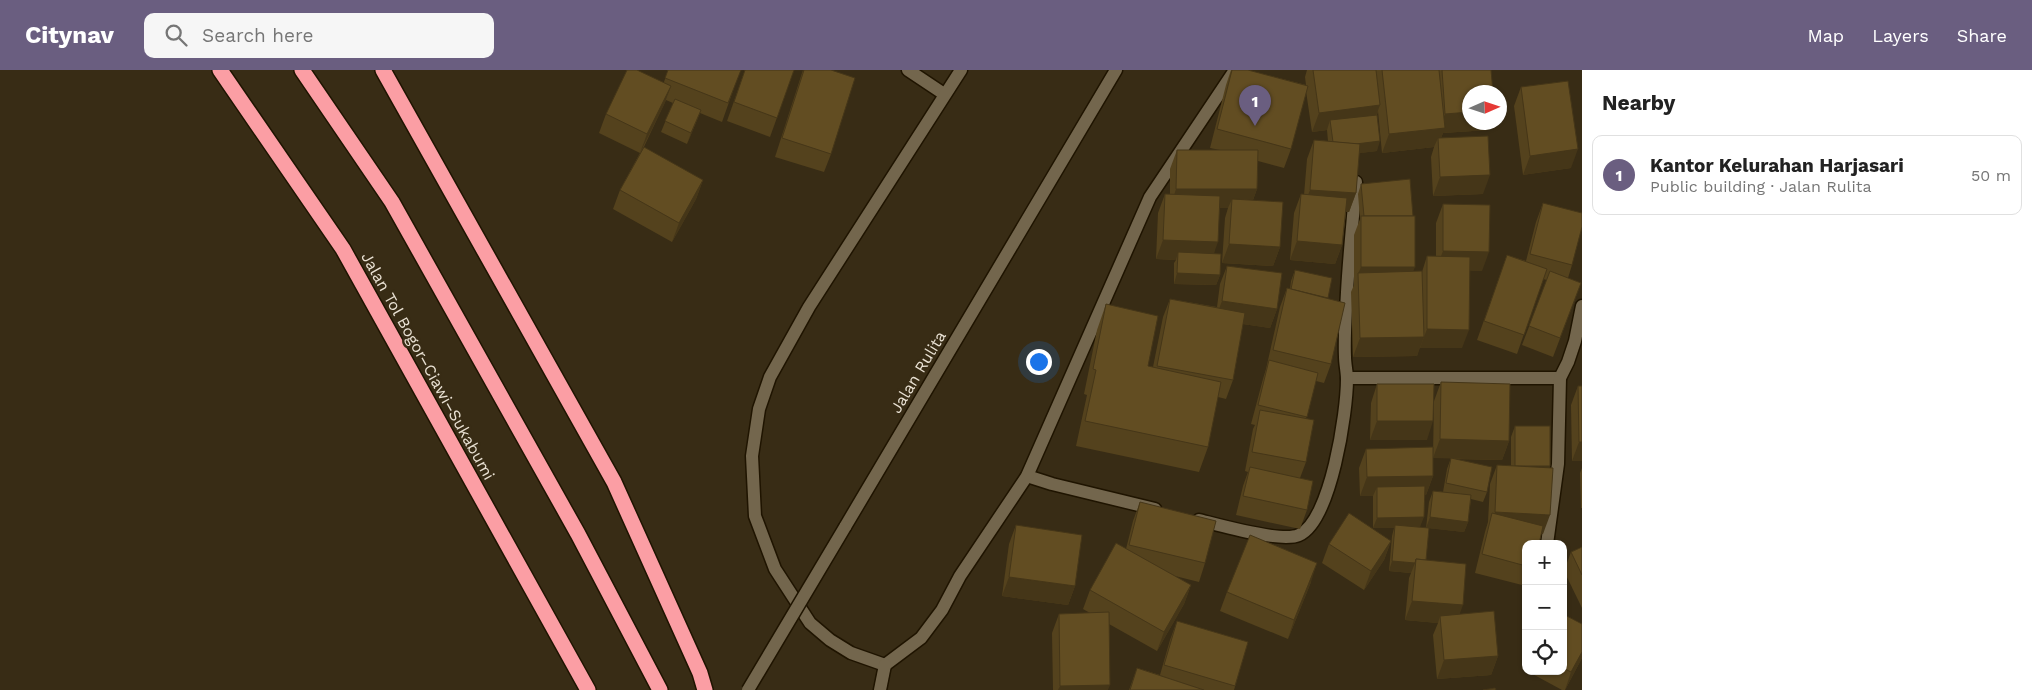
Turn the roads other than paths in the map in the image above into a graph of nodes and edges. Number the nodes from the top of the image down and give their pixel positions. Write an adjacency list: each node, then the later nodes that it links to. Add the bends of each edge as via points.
1 (220, 70): 18 (highway, Jalan Tol Bogor–Ciawi–Sukabumi, via 343,249)
2 (302, 70): 19 (highway, via 392,202 578,534)
3 (383, 70): 20 (highway, via 614,482)
4 (908, 70): 8 (street)
5 (961, 70): 8 (street)
6 (1116, 70): 21 (street, Jalan Rulita, bridge)
7 (1235, 70): 13 (street, via 1150,197)
8 (944, 94): 17 (street, via 809,307 770,377 759,409 752,456 755,516 775,569 810,623 851,652)
9 (1357, 164): 11 (street, via 1347,292)
10 (1582, 306): 12 (street, via 1575,341)
11 (1347, 378): 12 (street); 15 (street, via 1342,435 1333,472 1319,512 1305,531 1288,538)
12 (1560, 378): 16 (street, via 1558,464)
13 (1027, 476): 14 (street); 17 (street, via 921,638)
14 (1170, 513)
15 (1187, 517)
16 (1548, 540)
17 (885, 665): 22 (street)
18 (588, 690)
19 (660, 690)
20 (705, 690)
21 (748, 690)
22 (880, 690)

